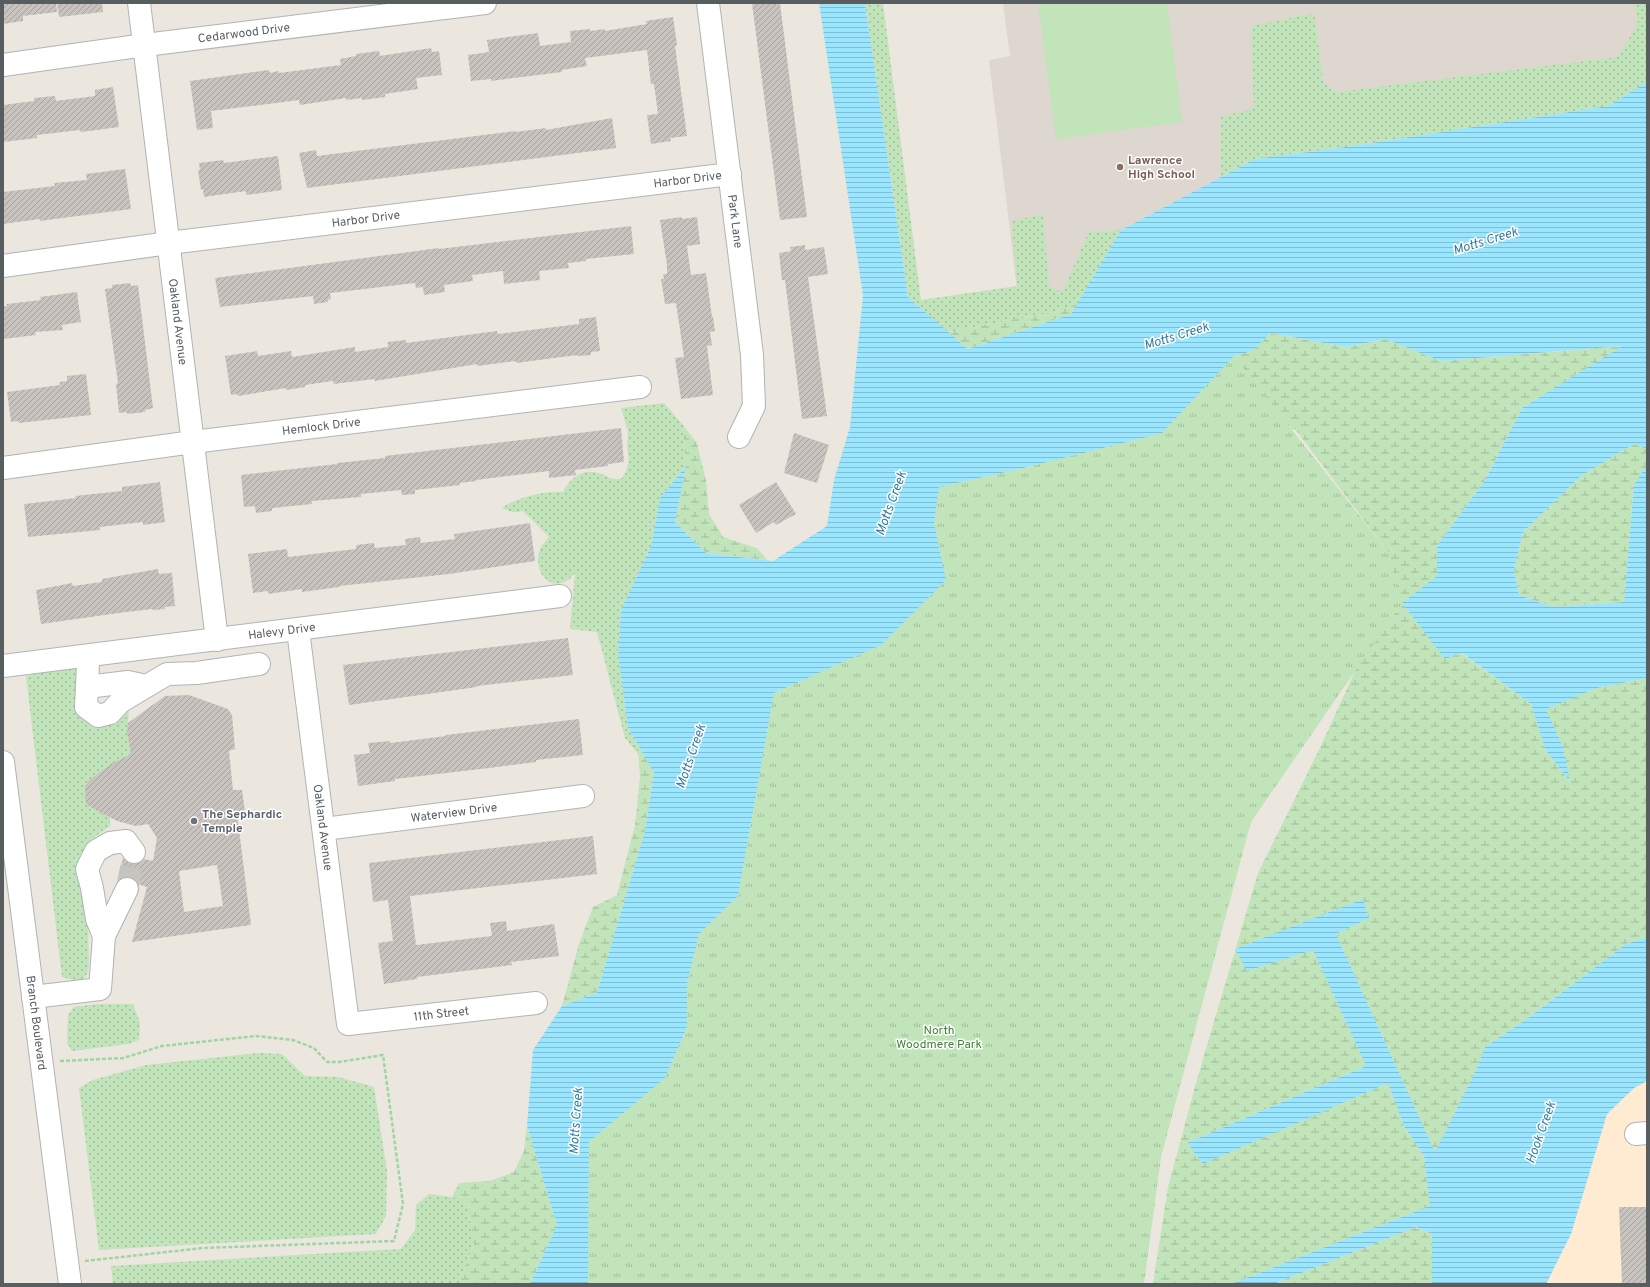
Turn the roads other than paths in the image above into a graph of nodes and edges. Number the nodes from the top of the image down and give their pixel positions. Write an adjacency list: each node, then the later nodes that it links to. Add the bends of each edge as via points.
1 (139, 3): 4 (street, Oakland Avenue)
2 (485, 3): 4 (street, Cedarwood Drive)
3 (708, 3): 6 (street, Park Lane)
4 (145, 45): 5 (street, Cedarwood Drive); 7 (street, Oakland Avenue)
5 (3, 65)
6 (730, 174): 7 (street, Harbor Drive); 10 (street, Park Lane, via 752,354 754,406)
7 (169, 243): 8 (street, Harbor Drive); 11 (street, Oakland Avenue)
8 (3, 266)
9 (640, 387): 11 (street, Hemlock Drive)
10 (739, 437)
11 (193, 442): 12 (street, Hemlock Drive); 15 (street, Oakland Avenue)
12 (3, 468)
13 (560, 596): 14 (street, Halevy Drive)
14 (298, 630): 15 (street, Halevy Drive); 25 (street, Oakland Avenue)
15 (217, 640): 16 (street, Halevy Drive)
16 (158, 648): 17 (street, Halevy Drive); 20 (street, via 163,654)
17 (84, 657): 19 (street, Halevy Drive); 22 (street, via 88,664)
18 (259, 664): 20 (street, via 197,673)
19 (3, 666)
20 (167, 674): 21 (street)
21 (146, 686): 22 (street, via 128,682); 22 (street, via 120,702 110,714 98,716 86,707)
22 (87, 687)
23 (4, 775): 29 (street, Branch Boulevard)
24 (584, 796): 25 (street, Waterview Drive)
25 (324, 828): 31 (street, Oakland Avenue)
26 (134, 852): 28 (street, via 126,841 110,843 96,852 87,869 97,919)
27 (127, 889): 28 (street)
28 (104, 936): 29 (street, via 100,989)
29 (33, 998): 32 (street, Branch Boulevard)
30 (536, 1003): 31 (street, 11th Street)
31 (348, 1024)
32 (68, 1274)

